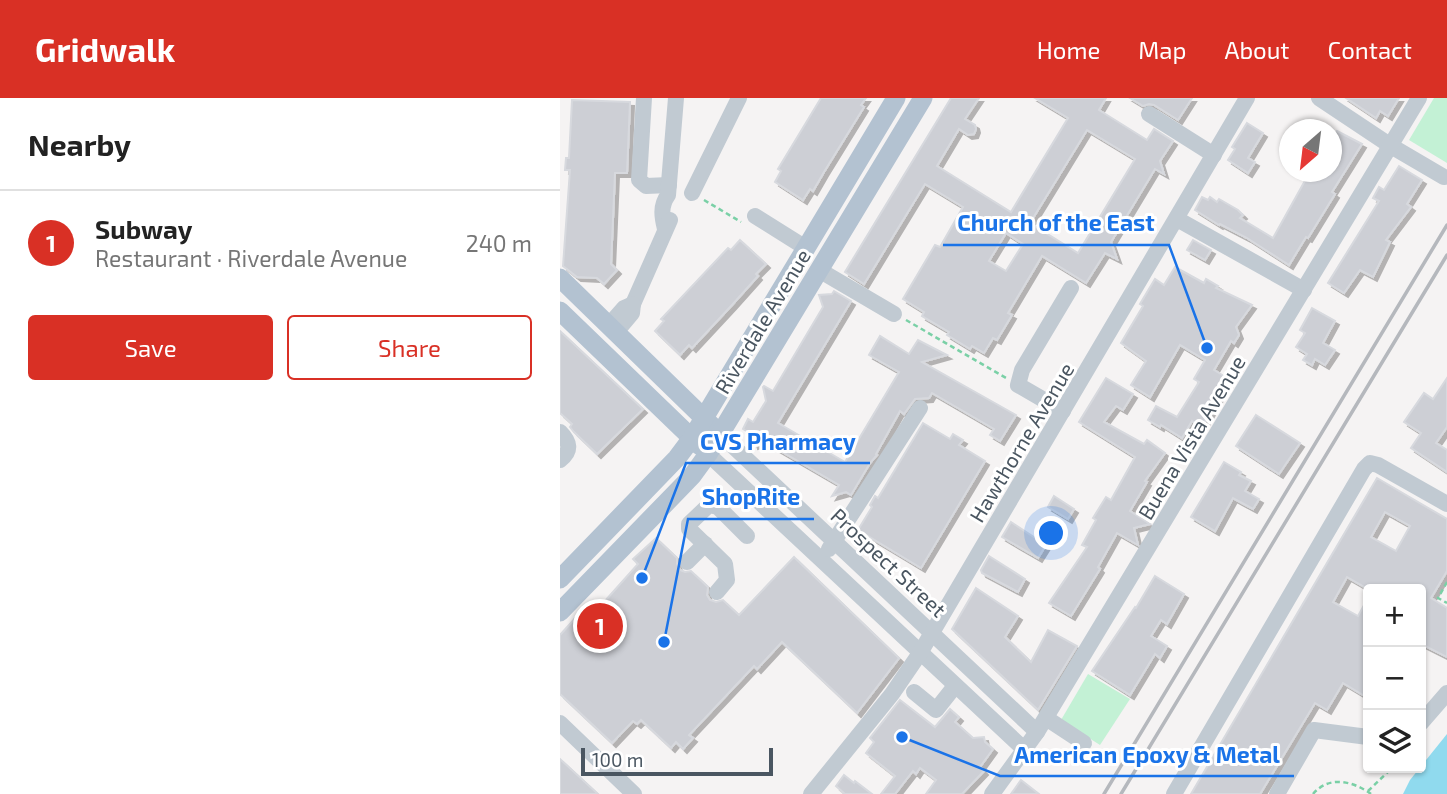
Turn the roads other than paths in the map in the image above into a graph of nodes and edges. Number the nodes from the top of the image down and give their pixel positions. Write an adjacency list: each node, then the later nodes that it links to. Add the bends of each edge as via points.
1 (676, 98): 13 (street)
2 (739, 98): 14 (street)
3 (896, 98): 17 (main road, Riverdale Avenue)
4 (923, 98): 18 (main road, Riverdale Avenue)
5 (1247, 98): 11 (street, Hawthorne Avenue)
6 (1319, 98): 10 (street)
7 (1419, 98): 10 (street, Buena Vista Avenue)
8 (644, 100): 13 (street, via 639,180)
9 (1149, 114): 11 (street)
10 (1391, 146): 12 (street); 21 (street, Buena Vista Avenue)
11 (1214, 155): 16 (street, Hawthorne Avenue)
12 (1444, 177)
13 (669, 190): 24 (street, via 672,218 632,313)
14 (692, 193)
15 (755, 216): 17 (street)
16 (1177, 219): 21 (street); 26 (street, Hawthorne Avenue)
17 (806, 248): 27 (main road, Riverdale Avenue)
18 (820, 270): 23 (street); 29 (main road, Riverdale Avenue)
19 (560, 278): 24 (main road, Prospect Street)
20 (1071, 288): 26 (street, via 1022,370 1018,385)
21 (1304, 290): 48 (street, Buena Vista Avenue)
22 (560, 311): 30 (main road)
23 (894, 314)
24 (612, 329): 27 (main road, Prospect Street)
25 (920, 408): 35 (street)
26 (1063, 411): 42 (street, Hawthorne Avenue)
27 (704, 418): 29 (main road, Prospect Street); 30 (main road, Riverdale Avenue)
28 (560, 432): 32 (street, via 569,448)
29 (720, 434): 31 (main road, Riverdale Avenue); 35 (street, Prospect Street)
30 (692, 438): 31 (main road); 39 (main road, Riverdale Avenue)
31 (708, 454): 37 (street); 41 (main road, Riverdale Avenue)
32 (560, 460)
33 (1447, 504): 57 (street, via 1378,465 1370,463 1364,469)
34 (747, 536): 36 (street, via 709,505 689,524)
35 (836, 542): 37 (street); 42 (street, Prospect Street)
36 (705, 544): 38 (street); 40 (street, via 725,564 727,580)
37 (820, 559): 43 (street)
38 (687, 562)
39 (560, 579)
40 (718, 592)
41 (560, 612)
42 (932, 634): 43 (street, Hawthorne Avenue); 50 (street, Prospect Street)
43 (920, 653): 44 (street); 55 (street, Hawthorne Avenue)
44 (955, 686): 45 (street, via 936,710); 53 (street)
45 (914, 692)
46 (1447, 693): 47 (street)
47 (1426, 717)
48 (1046, 718): 50 (street, Buena Vista Avenue); 52 (street)
49 (560, 723): 54 (street)
50 (1037, 732): 53 (street, Buena Vista Avenue)
51 (1363, 736): 58 (street, via 1314,730)
52 (1084, 743)
53 (1025, 750): 56 (street, Buena Vista Avenue)
54 (634, 794)
55 (811, 794)
56 (992, 794)
57 (1174, 794)
58 (1277, 794)

